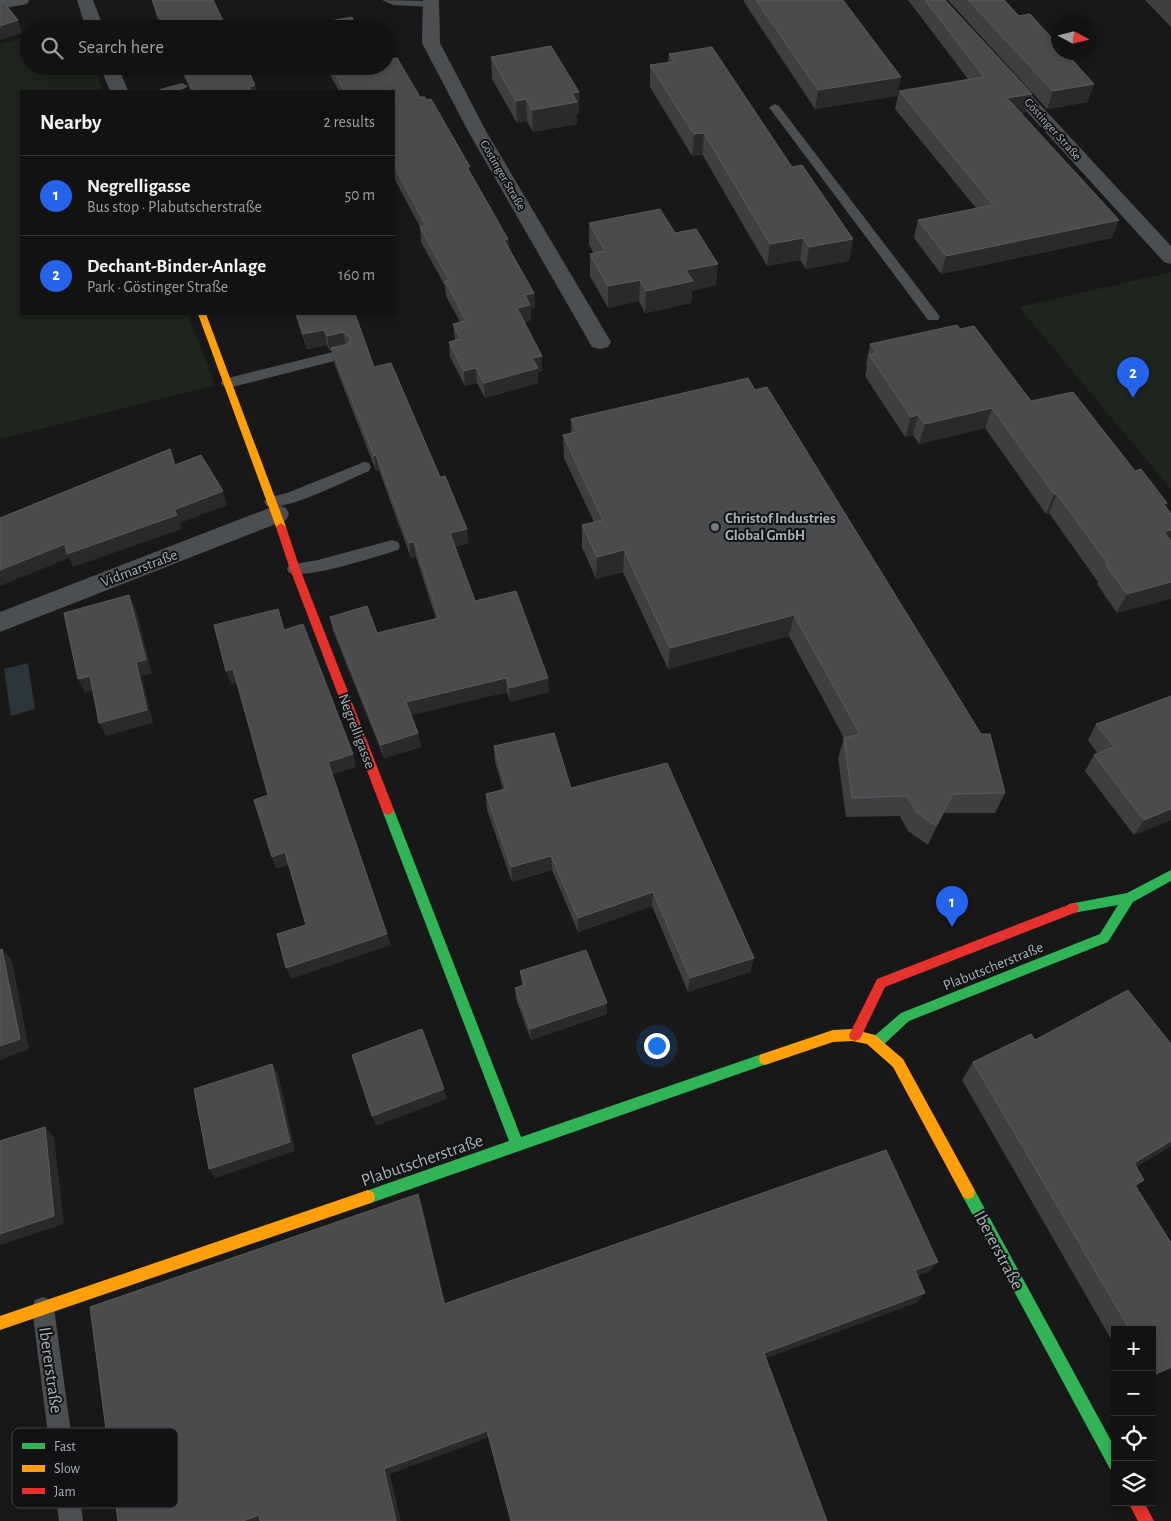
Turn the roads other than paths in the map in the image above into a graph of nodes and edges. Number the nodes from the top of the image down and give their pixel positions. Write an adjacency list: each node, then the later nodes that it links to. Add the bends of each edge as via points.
1 (21, 0): 5 (street)
2 (84, 0): 6 (street)
3 (388, 0): 4 (lane)
4 (431, 2): 16 (street, Göstinger Straße, via 431,43 477,131)
5 (0, 4)
6 (92, 20)
7 (991, 61): 13 (street, Göstinger Straße)
8 (113, 75): 10 (street)
9 (182, 86): 11 (lane)
10 (119, 90)
11 (168, 90)
12 (775, 108): 15 (lane)
13 (1171, 258)
14 (202, 315): 18 (street, Negrelligasse)
15 (933, 317)
16 (600, 342)
17 (345, 354): 18 (lane)
18 (228, 384): 20 (street, Negrelligasse)
19 (364, 467): 20 (lane)
20 (274, 508): 22 (street, Negrelligasse); 23 (street, Vidmarstraße)
21 (392, 546): 22 (lane)
22 (295, 569): 28 (street, Negrelligasse)
23 (0, 622)
24 (1171, 875): 25 (street, Plabutscherstraße)
25 (1129, 898): 26 (street, Plabutscherstraße, via 1077,906 881,983); 27 (street, Plabutscherstraße, via 1104,938 905,1017)
26 (855, 1035): 27 (street, Plabutscherstraße); 28 (street, Plabutscherstraße, via 832,1036 806,1044)
27 (877, 1042): 32 (street, Ibererstraße, via 898,1063)
28 (518, 1146): 29 (street, Plabutscherstraße)
29 (43, 1308): 30 (street, Plabutscherstraße); 31 (lane, Ibererstraße)
30 (0, 1323)
31 (59, 1428)
32 (1113, 1461)
33 (1138, 1506): 36 (street)
34 (69, 1508): 35 (lane, Ibererstraße)
35 (71, 1521)
36 (1146, 1521)

